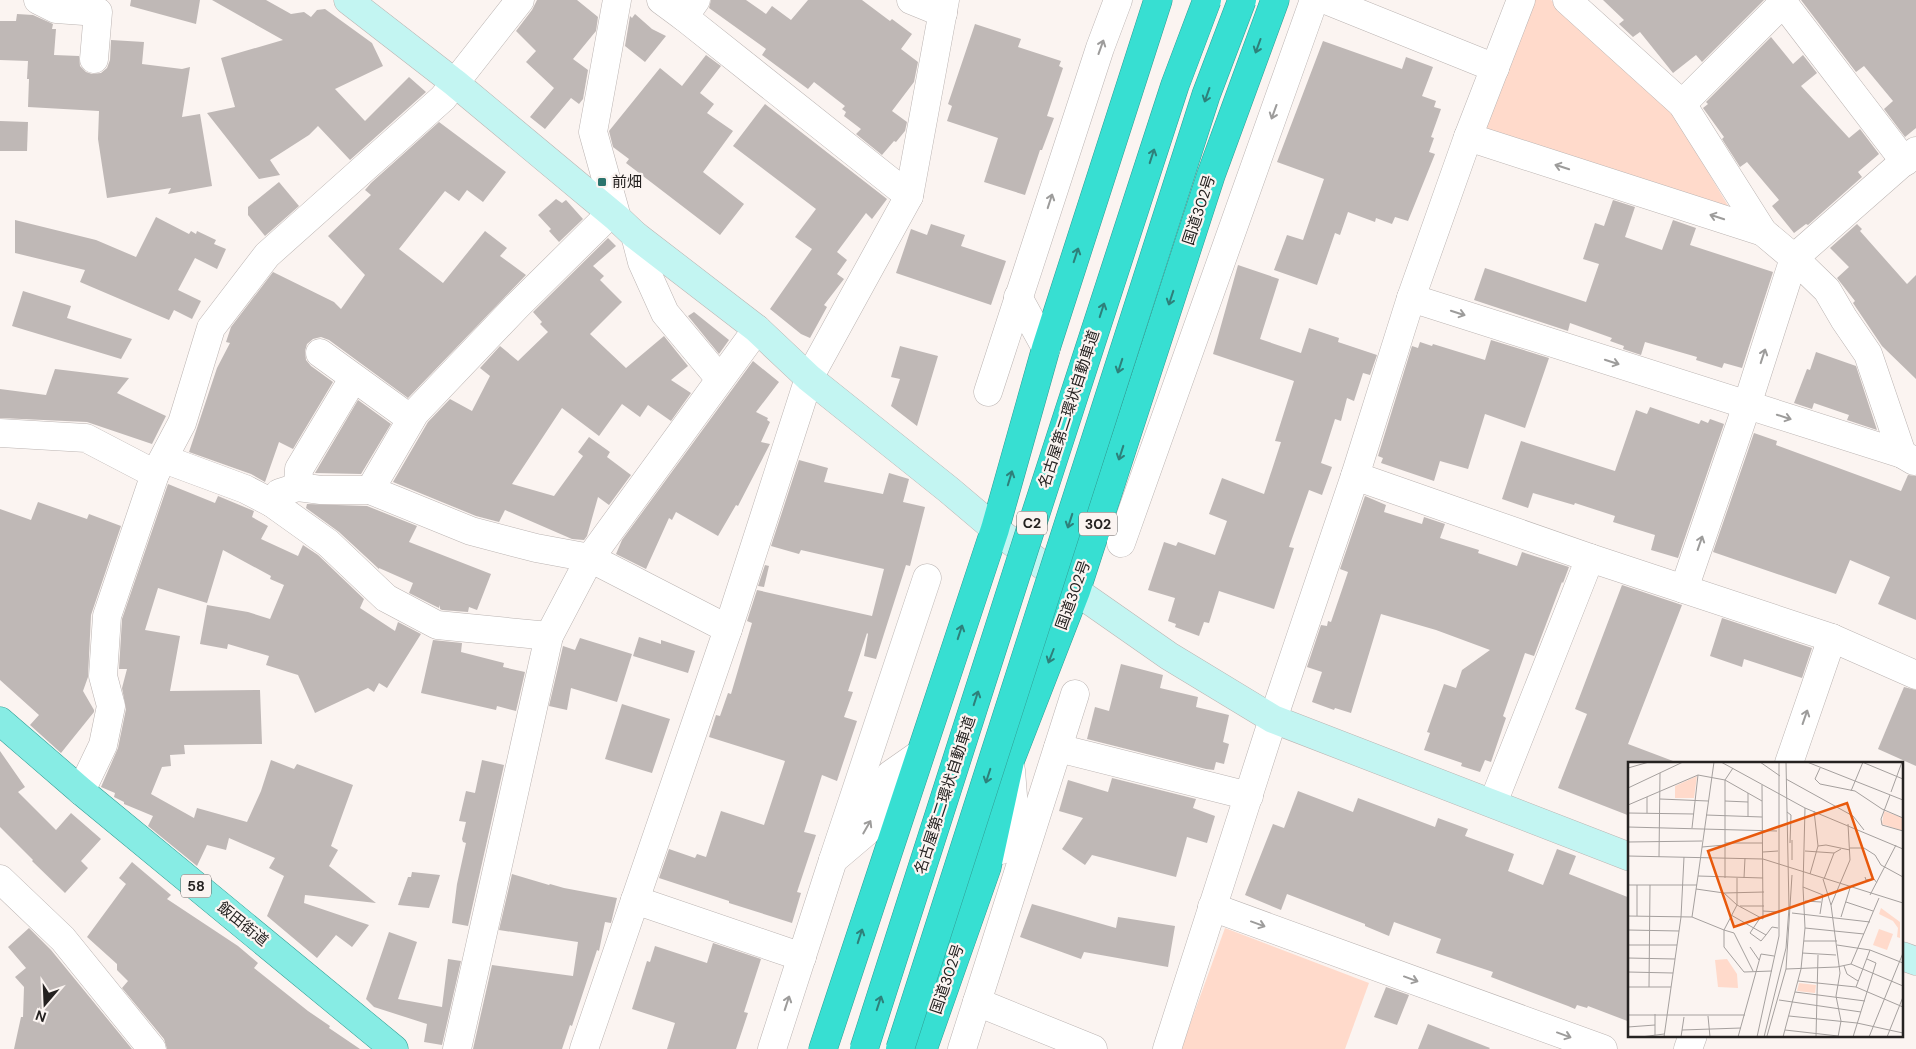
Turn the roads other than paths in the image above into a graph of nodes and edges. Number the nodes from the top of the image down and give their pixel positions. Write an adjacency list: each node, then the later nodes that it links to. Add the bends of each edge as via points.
1 (38, 0): 19 (street, via 56,9 98,12)
2 (348, 0): 21 (street)
3 (520, 0): 21 (street)
4 (618, 0): 26 (street, via 592,132)
5 (661, 0): 18 (street)
6 (911, 0): 17 (street)
7 (1118, 0): 31 (street, one-way to 7)
8 (1158, 0): 34 (highway, one-way to 8)
9 (1207, 0): 87 (highway, 名古屋第二環状自動車道 / C2, one-way to 9, bridge, via 1160,131)
10 (1242, 0): 88 (highway, C2, one-way to 88, bridge, via 1206,95)
11 (1275, 0): 29 (highway, 国道302号 / 302, one-way to 29)
12 (1314, 0): 30 (street, one-way to 30)
13 (1326, 0): 20 (street)
14 (1521, 0): 20 (street)
15 (1567, 0): 22 (street)
16 (1782, 2): 22 (street); 24 (street)
17 (944, 7): 25 (street)
18 (690, 9): 25 (street)
19 (94, 59)
20 (1494, 68): 23 (street)
21 (455, 83): 26 (street); 44 (street, via 443,98 267,255 211,328 182,422)
22 (1682, 104): 27 (street)
23 (1468, 137): 27 (street, one-way to 23); 32 (street)
24 (1911, 156): 28 (street)
25 (909, 196): 36 (street)
26 (621, 222): 33 (street); 38 (street, via 665,313); 41 (street, via 516,307)
27 (1764, 232): 28 (street)
28 (1794, 258): 40 (street, one-way to 28); 43 (street, via 1827,290 1868,354)
29 (1183, 260): 30 (street); 55 (highway, 国道302号 / 302, one-way to 55)
30 (1216, 274): 50 (street)
31 (1018, 297): 34 (street); 39 (street)
32 (1411, 298): 40 (street, one-way to 40); 45 (street)
33 (757, 329): 36 (street); 38 (street)
34 (1046, 348): 49 (highway, one-way to 34)
35 (320, 353): 37 (street)
36 (809, 378): 49 (street); 56 (street)
37 (353, 379): 41 (street); 46 (street, via 299,469)
38 (720, 379): 51 (street)
39 (988, 392)
40 (1747, 405): 43 (street, one-way to 43); 54 (street, one-way to 40)
41 (411, 419): 47 (street)
42 (0, 433): 44 (street, via 86,438)
43 (1909, 458)
44 (159, 467): 48 (street, via 244,489); 67 (street, via 107,616 103,676 111,706 103,745)
45 (1355, 476): 52 (street); 61 (street)
46 (298, 487): 47 (street); 48 (street, via 279,493)
47 (370, 490): 51 (street, via 471,532)
48 (272, 503): 57 (street, via 328,543 386,598 437,625)
49 (994, 529): 55 (street); 64 (highway, one-way to 49)
50 (1121, 543)
51 (590, 558): 56 (street); 57 (street)
52 (1590, 558): 54 (street); 69 (street)
53 (927, 578): 71 (street)
54 (1684, 589): 58 (street)
55 (1076, 591): 61 (street, via 1169,656); 65 (highway, 国道302号 / 302, one-way to 65)
56 (728, 629): 73 (street)
57 (549, 636): 83 (street)
58 (1832, 638): 59 (street); 66 (street, one-way to 58)
59 (1916, 674)
60 (1075, 694): 63 (street)
61 (1273, 719): 68 (street); 69 (street)
62 (0, 721): 67 (main road, 飯田街道 / 58)
63 (1058, 748): 68 (street); 75 (street)
64 (920, 754): 71 (street, one-way to 64, via 866,832 890,775); 86 (highway, one-way to 64)
65 (1010, 761): 75 (street, via 1014,809 992,877); 89 (highway, 国道302号 / 302, via 987,867)
66 (1789, 762)
67 (81, 791): 82 (main road, 飯田街道 / 58)
68 (1248, 796): 74 (street)
69 (1493, 804): 70 (street)
70 (1628, 856)
71 (833, 860): 76 (street)
72 (0, 879): 81 (street, via 63,939)
73 (635, 900): 76 (street); 84 (street)
74 (1212, 907): 92 (street); 93 (street, one-way to 93)
75 (1005, 915): 79 (street)
76 (802, 957): 85 (street, one-way to 76)
77 (1904, 957): 78 (street)
78 (1916, 961)
79 (977, 1002): 90 (street); 91 (street)
80 (1693, 1036): 94 (street)
81 (152, 1049)
82 (394, 1049)
83 (457, 1049)
84 (584, 1049)
85 (772, 1049)
86 (823, 1049)
87 (864, 1049)
88 (900, 1049)
89 (923, 1049)
90 (962, 1049)
91 (1093, 1049)
92 (1167, 1049)
93 (1602, 1049)
94 (1688, 1049)

